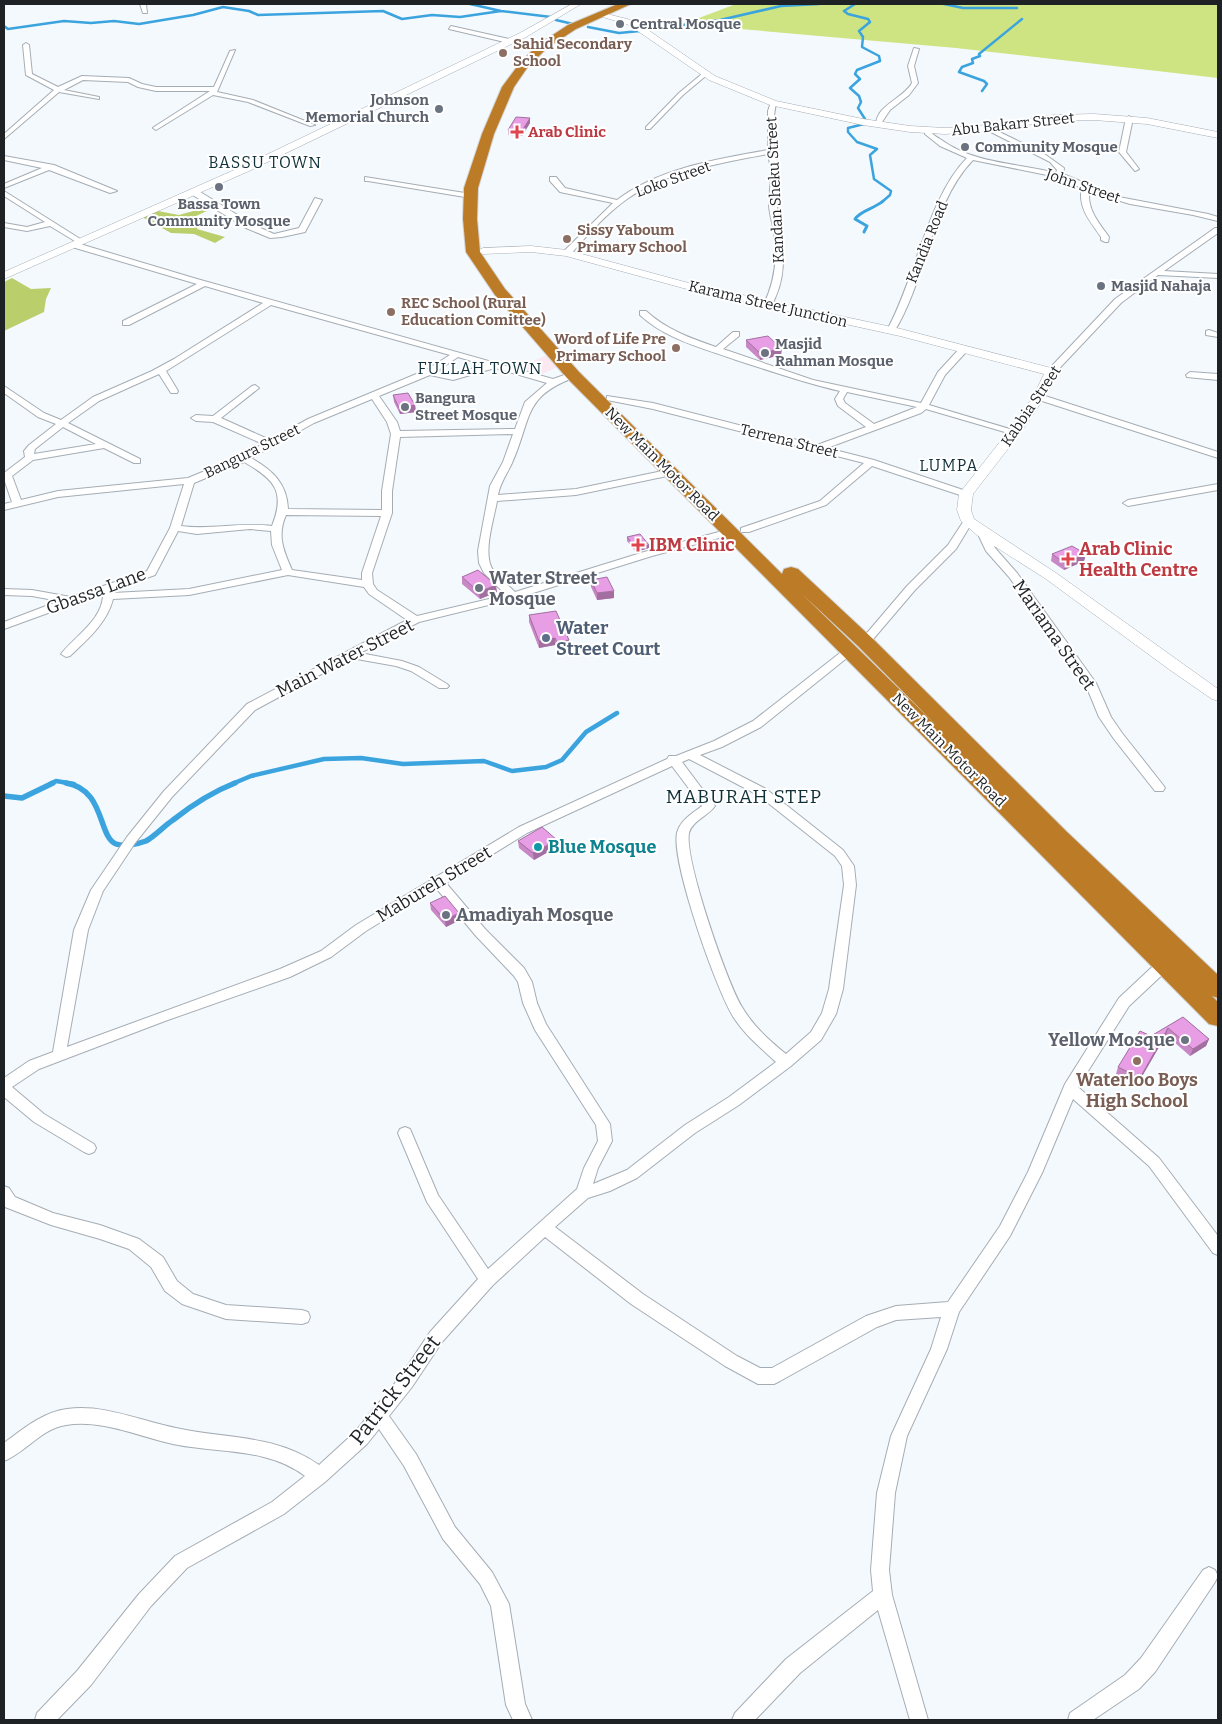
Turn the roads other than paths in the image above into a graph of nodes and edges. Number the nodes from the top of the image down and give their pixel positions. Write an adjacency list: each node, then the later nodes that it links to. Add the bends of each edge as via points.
1 (143, 4): 5 (street)
2 (578, 4): 8 (street)
3 (626, 4): 41 (highway, New Main Motor Road, via 572,27 543,46 523,66 508,87 488,134)
4 (635, 4): 6 (highway, New Main Motor Road)
5 (145, 12)
6 (606, 14): 12 (street, Abu Bakarr Street, via 632,22); 50 (highway, New Main Motor Road, via 549,47 529,67 515,88 486,160 479,188 478,218)
7 (451, 28): 8 (street)
8 (509, 41): 39 (street)
9 (26, 45): 13 (street, via 29,75)
10 (916, 49): 19 (street, via 910,59 913,87 890,106)
11 (233, 51): 14 (street)
12 (705, 74): 16 (street, Abu Bakarr Street); 23 (street)
13 (58, 90): 14 (street, via 89,77 129,80 156,89); 15 (street); 20 (street)
14 (214, 91): 21 (street); 22 (street)
15 (97, 98)
16 (773, 103): 19 (street, Abu Bakarr Street); 28 (street, Kandan Sheku Street)
17 (1129, 118): 24 (street, Abu Bakarr Street, via 1063,117); 26 (street, Abu Bakarr Street, via 1194,127); 32 (street, via 1129,132 1122,152)
18 (4, 124): 20 (street)
19 (878, 124): 25 (street, Abu Bakarr Street)
20 (18, 125): 27 (street)
21 (312, 125)
22 (156, 128)
23 (648, 128)
24 (987, 128): 25 (street, Abu Bakarr Street); 33 (street, via 1052,161 1061,170)
25 (927, 130): 30 (street, John Street, via 942,145)
26 (1218, 135)
27 (4, 137)
28 (771, 151): 43 (street, Loko Street, via 678,174); 57 (street, Kandan Sheku Street, via 776,171 773,204 780,265 775,290)
29 (4, 158): 31 (street)
30 (970, 159): 33 (street, John Street); 60 (street, Kandia Road, via 959,170 940,208 901,312)
31 (51, 167): 36 (street); 38 (street)
32 (1135, 169)
33 (1059, 175): 37 (street, John Street)
34 (368, 179): 41 (street)
35 (553, 179): 43 (street, via 564,190)
36 (4, 186)
37 (1090, 189): 44 (street, John Street, via 1150,207); 48 (street, via 1085,192 1084,205)
38 (113, 192)
39 (194, 192): 42 (street, via 249,226 273,236 302,230); 49 (street)
40 (4, 193): 45 (street)
41 (471, 196): 69 (highway, New Main Motor Road, via 473,252 500,292)
42 (318, 200)
43 (618, 202): 51 (street, Loko Street)
44 (1218, 219)
45 (52, 223): 46 (street, via 27,229); 49 (street)
46 (4, 224)
47 (1218, 230): 52 (street, Kabbia Street)
48 (1105, 240)
49 (78, 243): 53 (street); 55 (street)
50 (483, 251): 51 (street, Karama Street Junction, via 531,249); 79 (highway, New Main Motor Road, via 508,291 540,329)
51 (567, 253): 57 (street, Karama Street Junction)
52 (1156, 273): 54 (street); 68 (street, Kabbia Street, via 1118,301)
53 (4, 276)
54 (1218, 276)
55 (203, 284): 56 (street); 59 (street)
56 (270, 302): 64 (street); 66 (street)
57 (767, 306): 60 (street, Karama Street Junction)
58 (643, 313): 63 (street, via 676,336)
59 (126, 323)
60 (891, 330): 62 (street, Karama Street Junction)
61 (736, 334): 63 (street)
62 (964, 349): 68 (street, Karama Street Junction); 80 (street, via 941,374)
63 (716, 351): 75 (street, via 811,382)
64 (457, 354): 65 (street); 67 (street, Bangura Street)
65 (494, 365): 67 (street, via 462,376 446,377); 72 (street)
66 (161, 370): 76 (street); 83 (street, via 97,398)
67 (430, 372): 77 (street, Bangura Street)
68 (1051, 372): 78 (street, Kabbia Street)
69 (573, 375): 72 (street); 96 (highway, New Main Motor Road)
70 (1190, 375): 71 (street)
71 (1218, 377)
72 (553, 382): 85 (street, via 528,404)
73 (255, 388): 82 (street)
74 (4, 389): 83 (street, via 41,415)
75 (845, 389): 80 (street); 84 (street, via 838,399 841,404)
76 (174, 391)
77 (374, 396): 87 (street, via 392,422); 88 (street, Bangura Street)
78 (1039, 397): 86 (street, Kabbia Street); 91 (street)
79 (610, 398): 90 (street, Terrena Street); 110 (highway, New Main Motor Road, via 675,459)
80 (924, 406): 84 (street); 86 (street)
81 (196, 418): 82 (street)
82 (215, 419): 88 (street)
83 (64, 424): 89 (street); 92 (street, via 32,447)
84 (873, 428): 90 (street)
85 (519, 431): 87 (street); 101 (street)
86 (1015, 432): 100 (street, Kabbia Street)
87 (396, 434): 106 (street)
88 (270, 443): 93 (street, Bangura Street)
89 (106, 445): 92 (street); 94 (street)
90 (819, 448): 95 (street, Terrena Street)
91 (1218, 455)
92 (30, 458): 97 (street)
93 (244, 458): 98 (street, Bangura Street); 105 (street, via 269,472 282,495)
94 (136, 461)
95 (871, 462): 100 (street, Terrena Street); 110 (street, Main Water Street, via 823,503)
96 (672, 472): 101 (street, via 576,492); 110 (highway, New Main Motor Road)
97 (6, 475): 103 (street)
98 (190, 481): 103 (street, Bangura Street, via 58,494); 108 (street, Gbassa Lane)
99 (1218, 487): 102 (street)
100 (966, 494): 107 (street, via 964,510)
101 (493, 498): 118 (street, via 483,552 484,564)
102 (1128, 503)
103 (18, 505): 104 (street, Bangura Street)
104 (4, 508)
105 (283, 512): 106 (street); 109 (street)
106 (387, 513): 114 (street, via 367,573)
107 (968, 521): 111 (street); 122 (street, via 952,547 911,588)
108 (175, 528): 109 (street, via 198,531 250,526); 113 (street, Gbassa Lane)
109 (275, 529): 112 (street, via 278,551)
110 (738, 531): 118 (street, Main Water Street, via 648,554); 122 (highway, New Main Motor Road); 123 (highway, New Main Motor Road)
111 (982, 532): 127 (street, via 1051,576); 130 (street, Mariama Street, via 990,549 1013,575 1090,683 1105,717 1118,736)
112 (288, 572): 114 (street); 117 (street, via 189,592)
113 (151, 573): 116 (street, Gbassa Lane); 117 (street)
114 (368, 584): 120 (street, via 373,592)
115 (4, 592): 119 (street, via 17,591)
116 (109, 592): 117 (street); 119 (street, Gbassa Lane); 124 (street, via 101,617)
117 (162, 593)
118 (513, 596): 120 (street, Main Water Street)
119 (70, 600): 121 (street, Gbassa Lane)
120 (415, 620): 125 (street, Main Water Street)
121 (4, 626)
122 (865, 642): 132 (highway, New Main Motor Road, via 1059,838)
123 (849, 652): 128 (street, Mabureh Street, via 757,724 718,744); 133 (highway, New Main Motor Road)
124 (66, 654)
125 (350, 655): 126 (street, via 398,663); 136 (street, Main Water Street, via 252,706 168,794 131,840 97,890 81,930)
126 (443, 686)
127 (1218, 696)
128 (688, 754): 129 (street, Mabureh Street); 137 (street, via 762,792 839,853 848,866 850,885 836,989 829,1014 816,1036)
129 (673, 759): 131 (street, Mabureh Street, via 523,830); 137 (street, via 709,806 687,826 683,845 689,877 730,998 758,1038)
130 (1159, 788)
131 (438, 882): 136 (street, Mabureh Street, via 361,928 326,954 285,974); 144 (street, Patrick Street, via 519,972 540,1026 603,1124 605,1141)
132 (1184, 956): 133 (street); 134 (highway, New Main Motor Road)
133 (1166, 965): 135 (highway, New Main Motor Road); 141 (street, via 1124,1002)
134 (1218, 989)
135 (1218, 1017)
136 (59, 1055): 138 (street, Mabureh Street)
137 (786, 1062): 144 (street, via 632,1174)
138 (34, 1065): 139 (street); 140 (street, Mabureh Street)
139 (4, 1076)
140 (4, 1087): 143 (street, via 39,1118)
141 (1070, 1088): 147 (street, via 1154,1162); 149 (street, via 1035,1173 1005,1231)
142 (405, 1133): 148 (street, via 432,1198)
143 (89, 1148)
144 (583, 1193): 146 (street, Patrick Street)
145 (6, 1201): 150 (street, via 51,1219 134,1244 157,1262 171,1286 188,1299 226,1312)
146 (546, 1229): 148 (street, Patrick Street); 149 (street, via 638,1299 758,1376 774,1376 872,1321 896,1313)
147 (1218, 1248)
148 (488, 1280): 151 (street, Patrick Street, via 436,1337)
149 (952, 1309): 155 (street, via 939,1349 899,1436 886,1493 880,1570)
150 (302, 1317)
151 (379, 1415): 153 (street, Patrick Street, via 361,1438); 157 (street, via 410,1460 449,1533 486,1578 500,1604 516,1705)
152 (4, 1453): 153 (street, via 49,1423 63,1417 86,1414 125,1421 154,1432 267,1449 302,1462)
153 (319, 1476): 156 (street, Patrick Street, via 278,1508 181,1562 145,1600 84,1678)
154 (1209, 1576): 160 (street, via 1148,1665 1132,1682)
155 (883, 1595): 158 (street, via 793,1666); 159 (street)
156 (44, 1720)
157 (523, 1720)
158 (742, 1720)
159 (919, 1720)
160 (1077, 1720)

